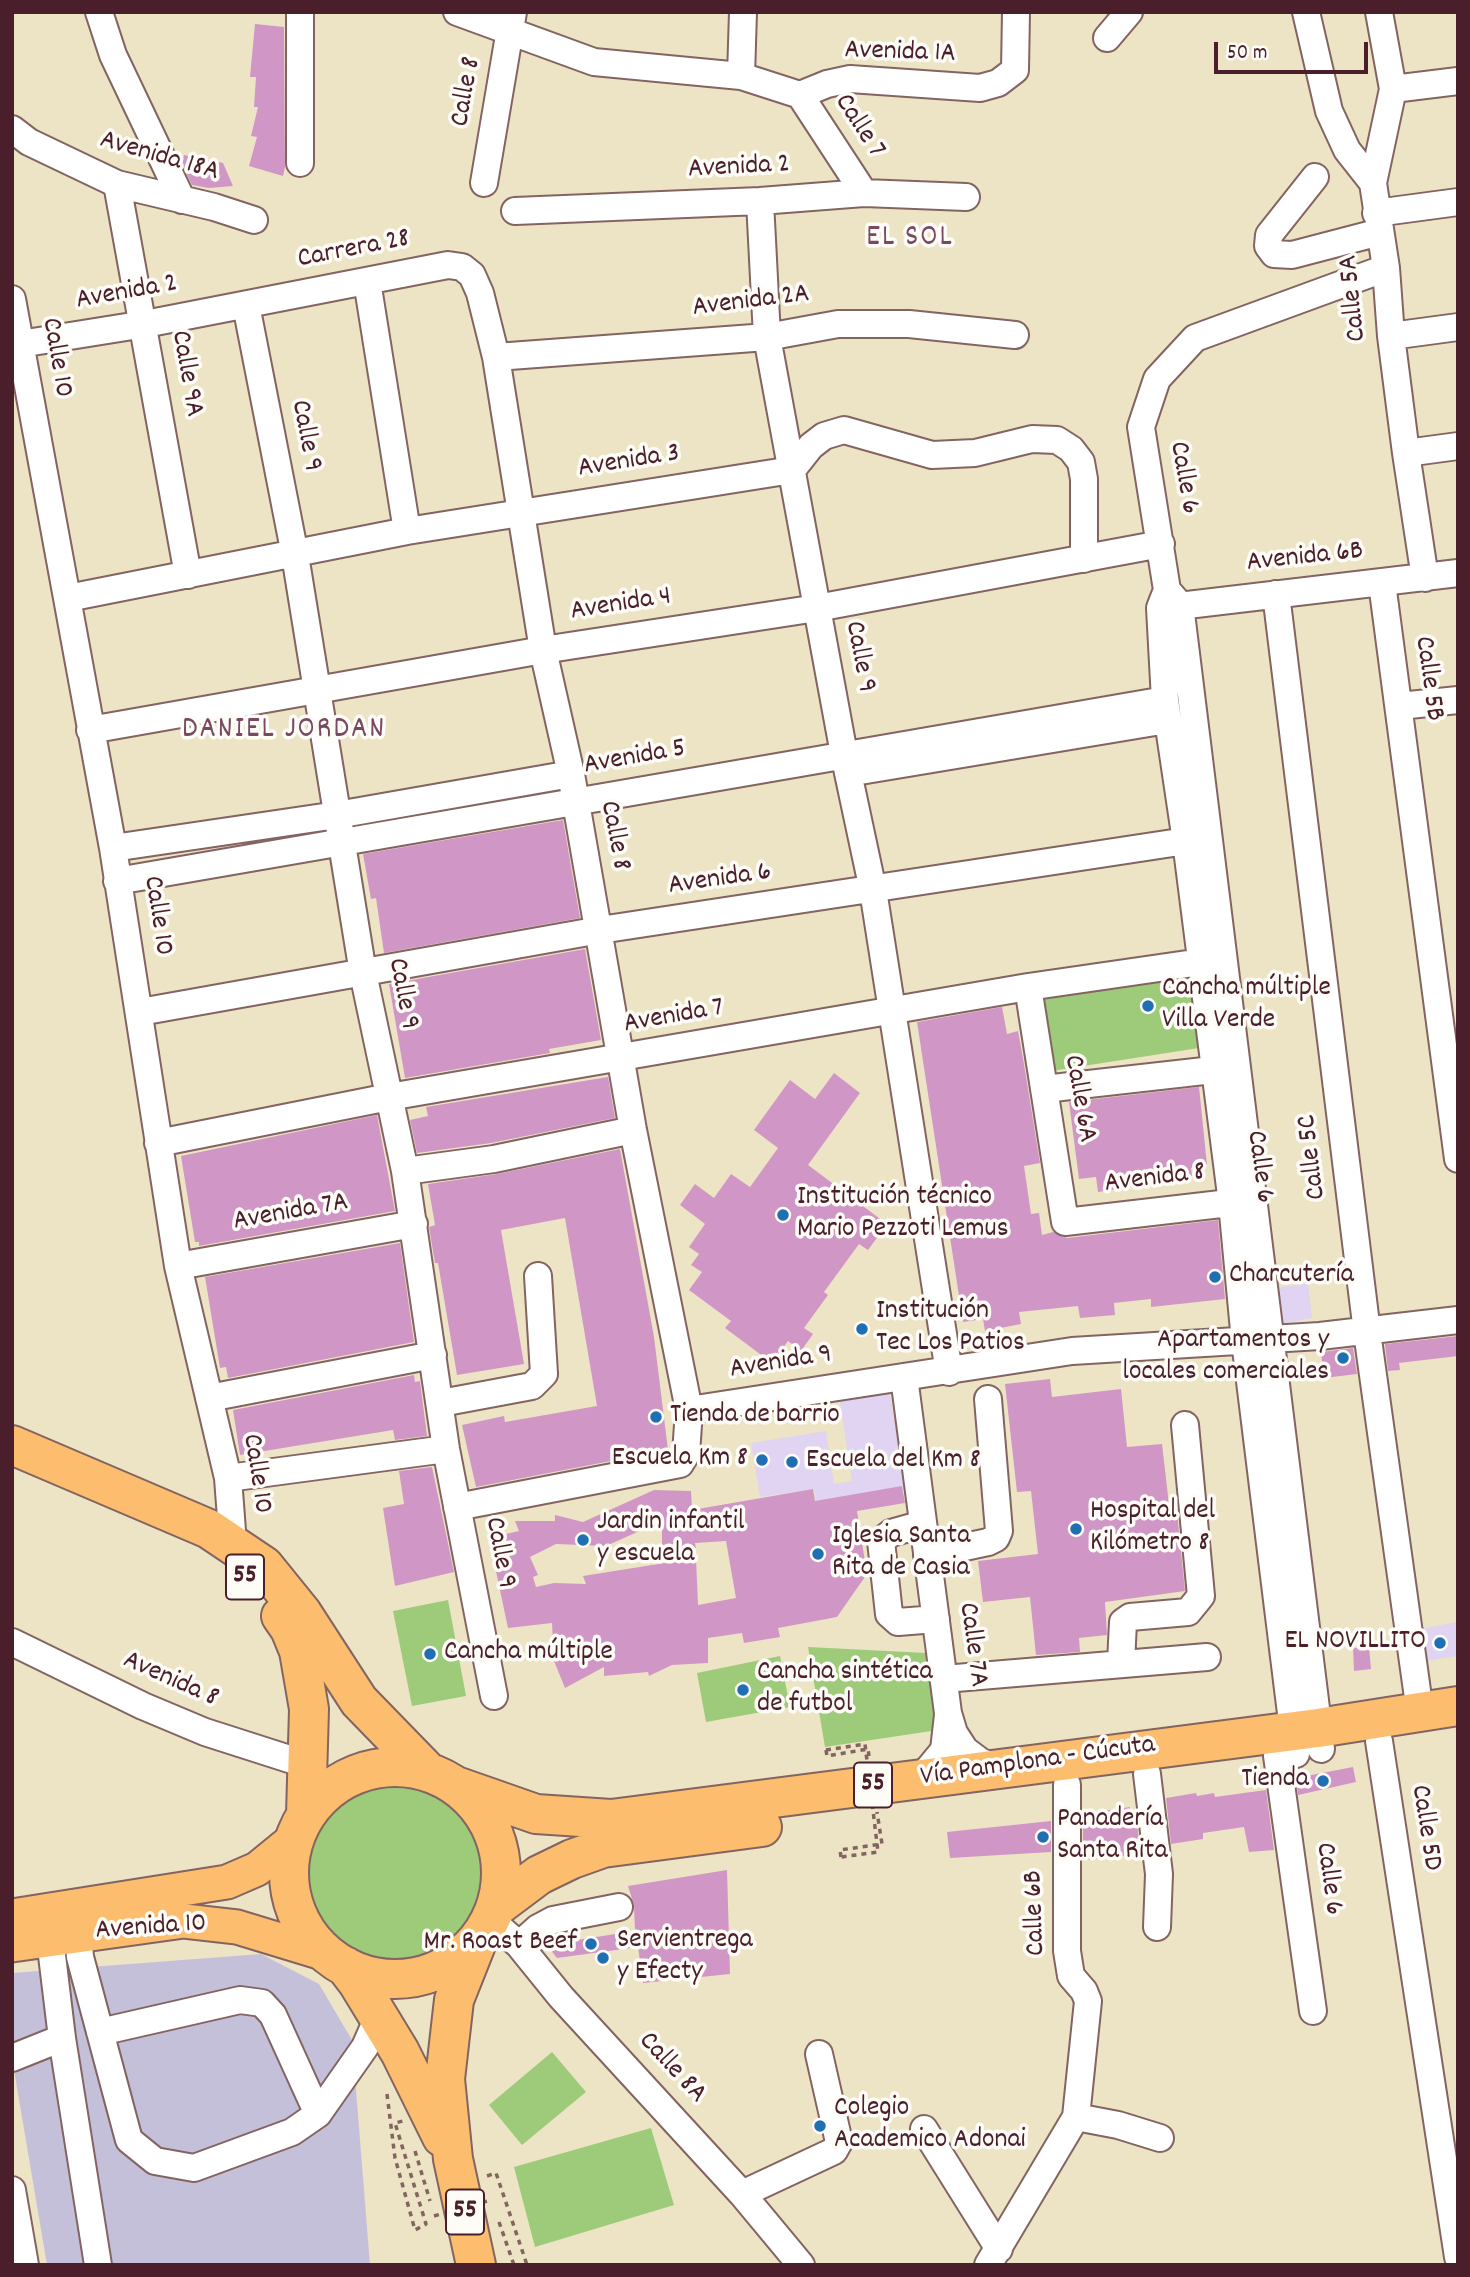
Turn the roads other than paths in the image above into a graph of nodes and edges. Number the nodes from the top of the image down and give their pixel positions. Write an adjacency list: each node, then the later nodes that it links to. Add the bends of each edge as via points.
1 (99, 12): 23 (street, via 113,55)
2 (300, 12): 16 (street)
3 (457, 12): 9 (street)
4 (743, 12): 11 (street)
5 (1016, 12): 14 (street, Avenida 1A, via 1015,70 998,83 979,88 850,79)
6 (1129, 12): 10 (street)
7 (1306, 12): 19 (street, via 1329,111 1347,150)
8 (1379, 12): 13 (street, Calle 5A)
9 (511, 23): 11 (street, via 594,62); 18 (street, Calle 8)
10 (1107, 38)
11 (741, 76): 14 (street)
12 (1458, 81): 13 (street)
13 (1393, 89): 19 (street, Calle 5A)
14 (800, 95): 21 (street, Calle 7)
15 (12, 129): 20 (street, Avenida 18A, via 29,142)
16 (300, 163)
17 (1315, 177): 28 (street, via 1269,235 1268,246 1274,254 1292,256)
18 (484, 183)
19 (1373, 183): 28 (street, Calle 5A)
20 (117, 184): 23 (street, Avenida 18A); 34 (street, Calle 9A)
21 (864, 193): 22 (street, Avenida 2); 24 (street, Avenida 2)
22 (966, 197)
23 (182, 200): 27 (street, Avenida 18A)
24 (760, 201): 26 (street, Avenida 2); 38 (street, Calle 9)
25 (1458, 202): 28 (street)
26 (515, 211)
27 (254, 220)
28 (1378, 223): 29 (street, Calle 5A)
29 (1386, 268): 37 (street, Calle 5A); 46 (street, Calle 6, via 1195,338 1157,379 1141,427)
30 (472, 275): 31 (street, Carrera 28, via 462,267 448,265); 40 (street, Calle 8, via 485,307)
31 (367, 281): 33 (street, Carrera 28); 45 (street)
32 (12, 299): 39 (street, Calle 10)
33 (246, 304): 34 (street, Avenida 2); 47 (street, Calle 9)
34 (145, 324): 39 (street, Avenida 2); 50 (street, Calle 9A)
35 (1458, 327): 37 (street)
36 (1015, 335): 38 (street, Avenida 2A, via 909,324 838,324)
37 (1391, 336): 42 (street, Calle 5A)
38 (767, 337): 40 (street, Avenida 2A); 43 (street, Calle 9)
39 (20, 344): 54 (street, Calle 10)
40 (496, 358): 44 (street, Calle 8)
41 (1458, 446): 42 (street)
42 (1406, 453): 51 (street, Calle 5A)
43 (792, 470): 44 (street, Avenida 3); 48 (street, via 810,446 844,430 932,455 975,453 1032,439 1058,440 1081,462); 56 (street, Calle 9)
44 (519, 512): 45 (street, Avenida 3); 57 (street, Calle 8)
45 (407, 531): 47 (street, Avenida 3)
46 (1161, 544): 48 (street, Avenida 4); 55 (street, Calle 6)
47 (295, 555): 50 (street, Avenida 3); 58 (street, Calle 9)
48 (1084, 559): 56 (street, Avenida 4)
49 (1458, 573): 51 (street, Avenida 6B)
50 (188, 575): 54 (street, Avenida 3)
51 (1425, 578): 52 (street, Avenida 6B)
52 (1382, 583): 53 (street, Avenida 6B); 60 (street, Calle 5B)
53 (1276, 593): 55 (street, Avenida 6B); 92 (street, Calle 5C)
54 (68, 598): 62 (street, Calle 10)
55 (1169, 601): 61 (street, Calle 6); 79 (street, Calle 6)
56 (817, 608): 57 (street, Avenida 4); 63 (street, Calle 9)
57 (543, 650): 58 (street, Avenida 4); 64 (street, Calle 8)
58 (316, 690): 62 (street, Avenida 4); 66 (street, Calle 9)
59 (1458, 700): 60 (street)
60 (1399, 706): 84 (street, Calle 5B)
61 (1166, 710): 63 (street, Avenida 5); 67 (street, Calle 6)
62 (90, 730): 69 (street, Calle 10)
63 (846, 763): 65 (street, Avenida 5); 71 (street, Calle 9)
64 (570, 774): 65 (street, Calle 8); 66 (street, Avenida 5)
65 (574, 801): 68 (street, Avenida 5); 72 (street, Calle 8)
66 (337, 815): 68 (street, Calle 9); 69 (street, Avenida 5)
67 (1186, 841): 71 (street, Avenida 6); 73 (street, Calle 6)
68 (343, 844): 70 (street, Avenida 5); 74 (street, Calle 9)
69 (113, 848): 70 (street, Calle 10)
70 (117, 881): 76 (street, Calle 10)
71 (873, 890): 72 (street, Avenida 6); 77 (street, Calle 9)
72 (600, 930): 74 (street, Avenida 6); 78 (street, Calle 8)
73 (1201, 962): 75 (street, Avenida 7); 79 (street, Calle 6)
74 (363, 973): 76 (street, Avenida 6); 81 (street, Calle 9)
75 (1028, 987): 77 (street, Avenida 7); 80 (street, Calle 6A)
76 (140, 1012): 83 (street, Calle 10)
77 (893, 1012): 78 (street, Avenida 7); 95 (street, Calle 9)
78 (622, 1059): 81 (street, Avenida 7); 82 (street, Calle 8)
79 (1222, 1082): 80 (street); 86 (street, Calle 6)
80 (1044, 1089): 87 (street, Calle 6A)
81 (389, 1097): 83 (street, Avenida 7); 85 (street, Calle 9)
82 (634, 1130): 85 (street, via 494,1159); 100 (street, Calle 8)
83 (158, 1143): 89 (street, Calle 10)
84 (1458, 1159)
85 (405, 1171): 88 (street, Calle 9)
86 (1242, 1202): 87 (street, Avenida 8); 93 (street, Calle 6)
87 (1065, 1222)
88 (414, 1224): 89 (street, Avenida 7A); 94 (street, Calle 9)
89 (178, 1266): 97 (street, Calle 10)
90 (538, 1276): 99 (street, via 544,1374 538,1382)
91 (1458, 1320): 92 (street, Avenida 9)
92 (1367, 1332): 93 (street, Avenida 9); 117 (street, Calle 5C)
93 (1257, 1340): 95 (street, Avenida 9, via 1072,1351); 121 (street, Calle 6)
94 (433, 1355): 97 (street); 99 (street, Calle 9)
95 (949, 1372): 96 (street, Avenida 9)
96 (904, 1377): 100 (street, Avenida 9); 107 (street, Calle 7A)
97 (209, 1398): 105 (street, Calle 10)
98 (988, 1399): 109 (street, via 999,1531 988,1542)
99 (440, 1403): 103 (street, Calle 9)
100 (689, 1410): 106 (street, via 686,1454 680,1464)
101 (1185, 1425): 113 (street, via 1201,1596 1188,1612 1130,1617 1123,1622)
102 (12, 1446): 108 (highway, 55, via 209,1529)
103 (446, 1449): 105 (street); 106 (street, Calle 9)
104 (12, 1468): 122 (highway, 55, via 206,1553 238,1570 259,1590 290,1629 299,1651 309,1709)
105 (228, 1478): 108 (street, Calle 10)
106 (457, 1507): 115 (street, Calle 9)
107 (923, 1524): 109 (street, Calle 7A); 110 (street, via 891,1533 881,1541 888,1614 898,1622)
108 (233, 1544): 125 (highway, 55, via 264,1566 283,1587 359,1701)
109 (928, 1555): 110 (street, Calle 7A)
110 (936, 1619): 114 (street, Calle 7A)
111 (12, 1642): 122 (street, Avenida 8, via 205,1732)
112 (1207, 1657): 113 (street)
113 (1121, 1663): 114 (street)
114 (944, 1679): 118 (street, Calle 7A)
115 (494, 1696)
116 (1458, 1706): 117 (highway, Vía Pamplona - Cúcuta / 55)
117 (1420, 1712): 121 (highway, Vía Pamplona - Cúcuta / 55)
118 (948, 1713): 123 (street, Calle 7A, via 965,1749 981,1762); 126 (street, Calle 7A, via 944,1749)
119 (1458, 1729): 120 (highway, Vía Pamplona - Cúcuta / 55)
120 (1379, 1741): 121 (highway, Vía Pamplona - Cúcuta / 55); 147 (street, Calle 5D)
121 (1301, 1743): 123 (highway, Vía Pamplona - Cúcuta / 55); 124 (highway, Vía Pamplona - Cúcuta / 55); 137 (street, Calle 6)
122 (308, 1765): 128 (highway, 55)
123 (1000, 1768): 126 (highway, Vía Pamplona - Cúcuta / 55)
124 (1147, 1774): 127 (highway, Vía Pamplona - Cúcuta / 55); 132 (street, via 1159,1874)
125 (442, 1779): 126 (highway, Vía Pamplona - Cúcuta / 55, via 536,1814 611,1819); 128 (highway, 55, via 406,1767 360,1772 321,1797); 131 (highway, 55, via 487,1819 496,1840 501,1886)
126 (920, 1779)
127 (1067, 1785): 131 (highway, Vía Pamplona - Cúcuta / 55, via 603,1849 539,1875); 144 (street, Calle 6B, via 1067,1951 1071,1976 1088,2001)
128 (301, 1827): 130 (main road, Avenida 10, via 257,1869 227,1882); 136 (highway, 55, via 290,1863 294,1902 310,1936)
129 (620, 1908): 135 (street, via 554,1920)
130 (12, 1916)
131 (488, 1922): 135 (street, Calle 8A); 136 (highway, 55, via 447,1966 428,1975 385,1979); 148 (highway, 55, via 454,2000 445,2079)
132 (1157, 1927)
133 (64, 1937): 134 (main road, Avenida 10); 136 (main road, Avenida 10, via 160,1923 207,1922 259,1932); 139 (street, via 80,1957); 140 (street)
134 (12, 1945)
135 (519, 1945): 150 (street, Calle 8A)
136 (337, 1960): 138 (highway, 55)
137 (1313, 2011)
138 (379, 2015): 143 (street, via 365,2047); 148 (highway, 55)
139 (100, 2032): 143 (street, via 240,2000 262,2003 273,2015); 143 (street, via 129,2140 155,2161 194,2168 292,2132)
140 (62, 2038): 142 (street); 154 (street)
141 (819, 2054): 150 (street, via 839,2142 834,2151)
142 (12, 2058)
143 (318, 2114)
144 (1076, 2118): 146 (street); 151 (street)
145 (924, 2129): 151 (street)
146 (1160, 2138)
147 (1451, 2166): 152 (street, Calle 5D)
148 (468, 2181): 155 (highway, 55)
149 (12, 2190): 153 (street)
150 (742, 2194): 156 (street, Calle 8A)
151 (994, 2257)
152 (1458, 2257)
153 (25, 2265)
154 (98, 2265)
155 (476, 2265)
156 (801, 2265)

